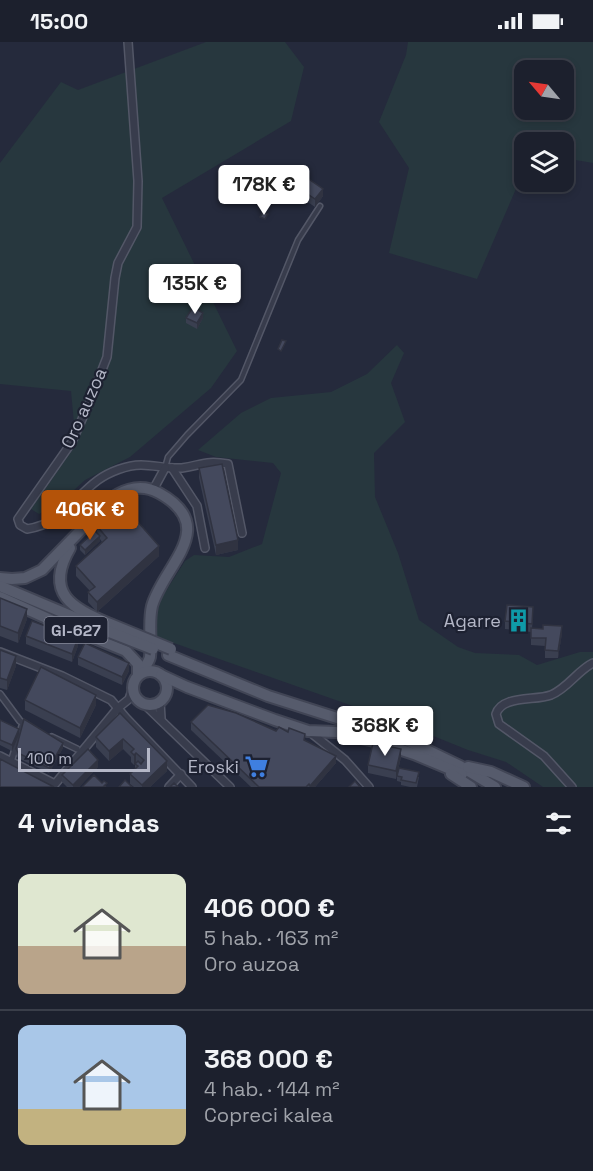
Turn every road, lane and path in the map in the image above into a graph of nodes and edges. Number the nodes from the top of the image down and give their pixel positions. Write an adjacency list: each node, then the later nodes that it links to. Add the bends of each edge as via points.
1 (128, 42): 3 (street, Oro auzoa, via 138,181 137,227 118,263 102,371 72,442 18,519 20,525 35,528 57,518 108,473 140,465)
2 (320, 206): 3 (lane, via 298,240 241,380 168,457)
3 (169, 468): 4 (street); 5 (street, via 204,462 228,464); 7 (street, via 197,506)
4 (153, 490): 6 (main road, GI-627, via 122,491); 13 (main road, via 179,509 187,532 185,546 153,603)
5 (242, 533)
6 (78, 535): 8 (main road, GI-627, via 33,575); 11 (main road, GI-627, via 62,565 61,587 68,601)
7 (205, 548)
8 (0, 578)
9 (0, 586): 11 (main road, GI-627)
10 (0, 597): 15 (main road, GI-627, via 126,651 138,664)
11 (108, 628): 31 (main road, GI-627, bridge, via 296,707 406,740)
12 (0, 652): 22 (street, via 62,676 111,700)
13 (150, 658): 15 (main road); 16 (main road)
14 (593, 663): 43 (street, via 554,694 506,703 496,714 499,724 544,756)
15 (140, 674): 16 (main road, via 153,670); 20 (main road, via 133,687)
16 (160, 674): 17 (main road); 18 (main road)
17 (187, 687): 18 (main road); 26 (main road)
18 (167, 690): 21 (main road)
19 (0, 694): 24 (street)
20 (137, 701): 21 (main road); 22 (street); 23 (street)
21 (160, 701): 23 (street)
22 (118, 708): 33 (street); 34 (street)
23 (161, 718): 37 (street)
24 (23, 723): 25 (street); 30 (street)
25 (34, 728)
26 (308, 730): 32 (main road, via 378,742); 38 (street, via 345,760)
27 (45, 734): 28 (street)
28 (77, 749)
29 (0, 756): 30 (street)
30 (11, 762): 34 (street)
31 (460, 766): 41 (main road, GI-627); 42 (main road, GI-627, via 491,772)
32 (441, 767): 39 (main road); 40 (main road)
33 (181, 774): 35 (street); 36 (street)
34 (57, 785)
35 (169, 787)
36 (192, 787)
37 (230, 787)
38 (369, 787)
39 (471, 787)
40 (482, 787)
41 (495, 787)
42 (524, 787)
43 (572, 787)

